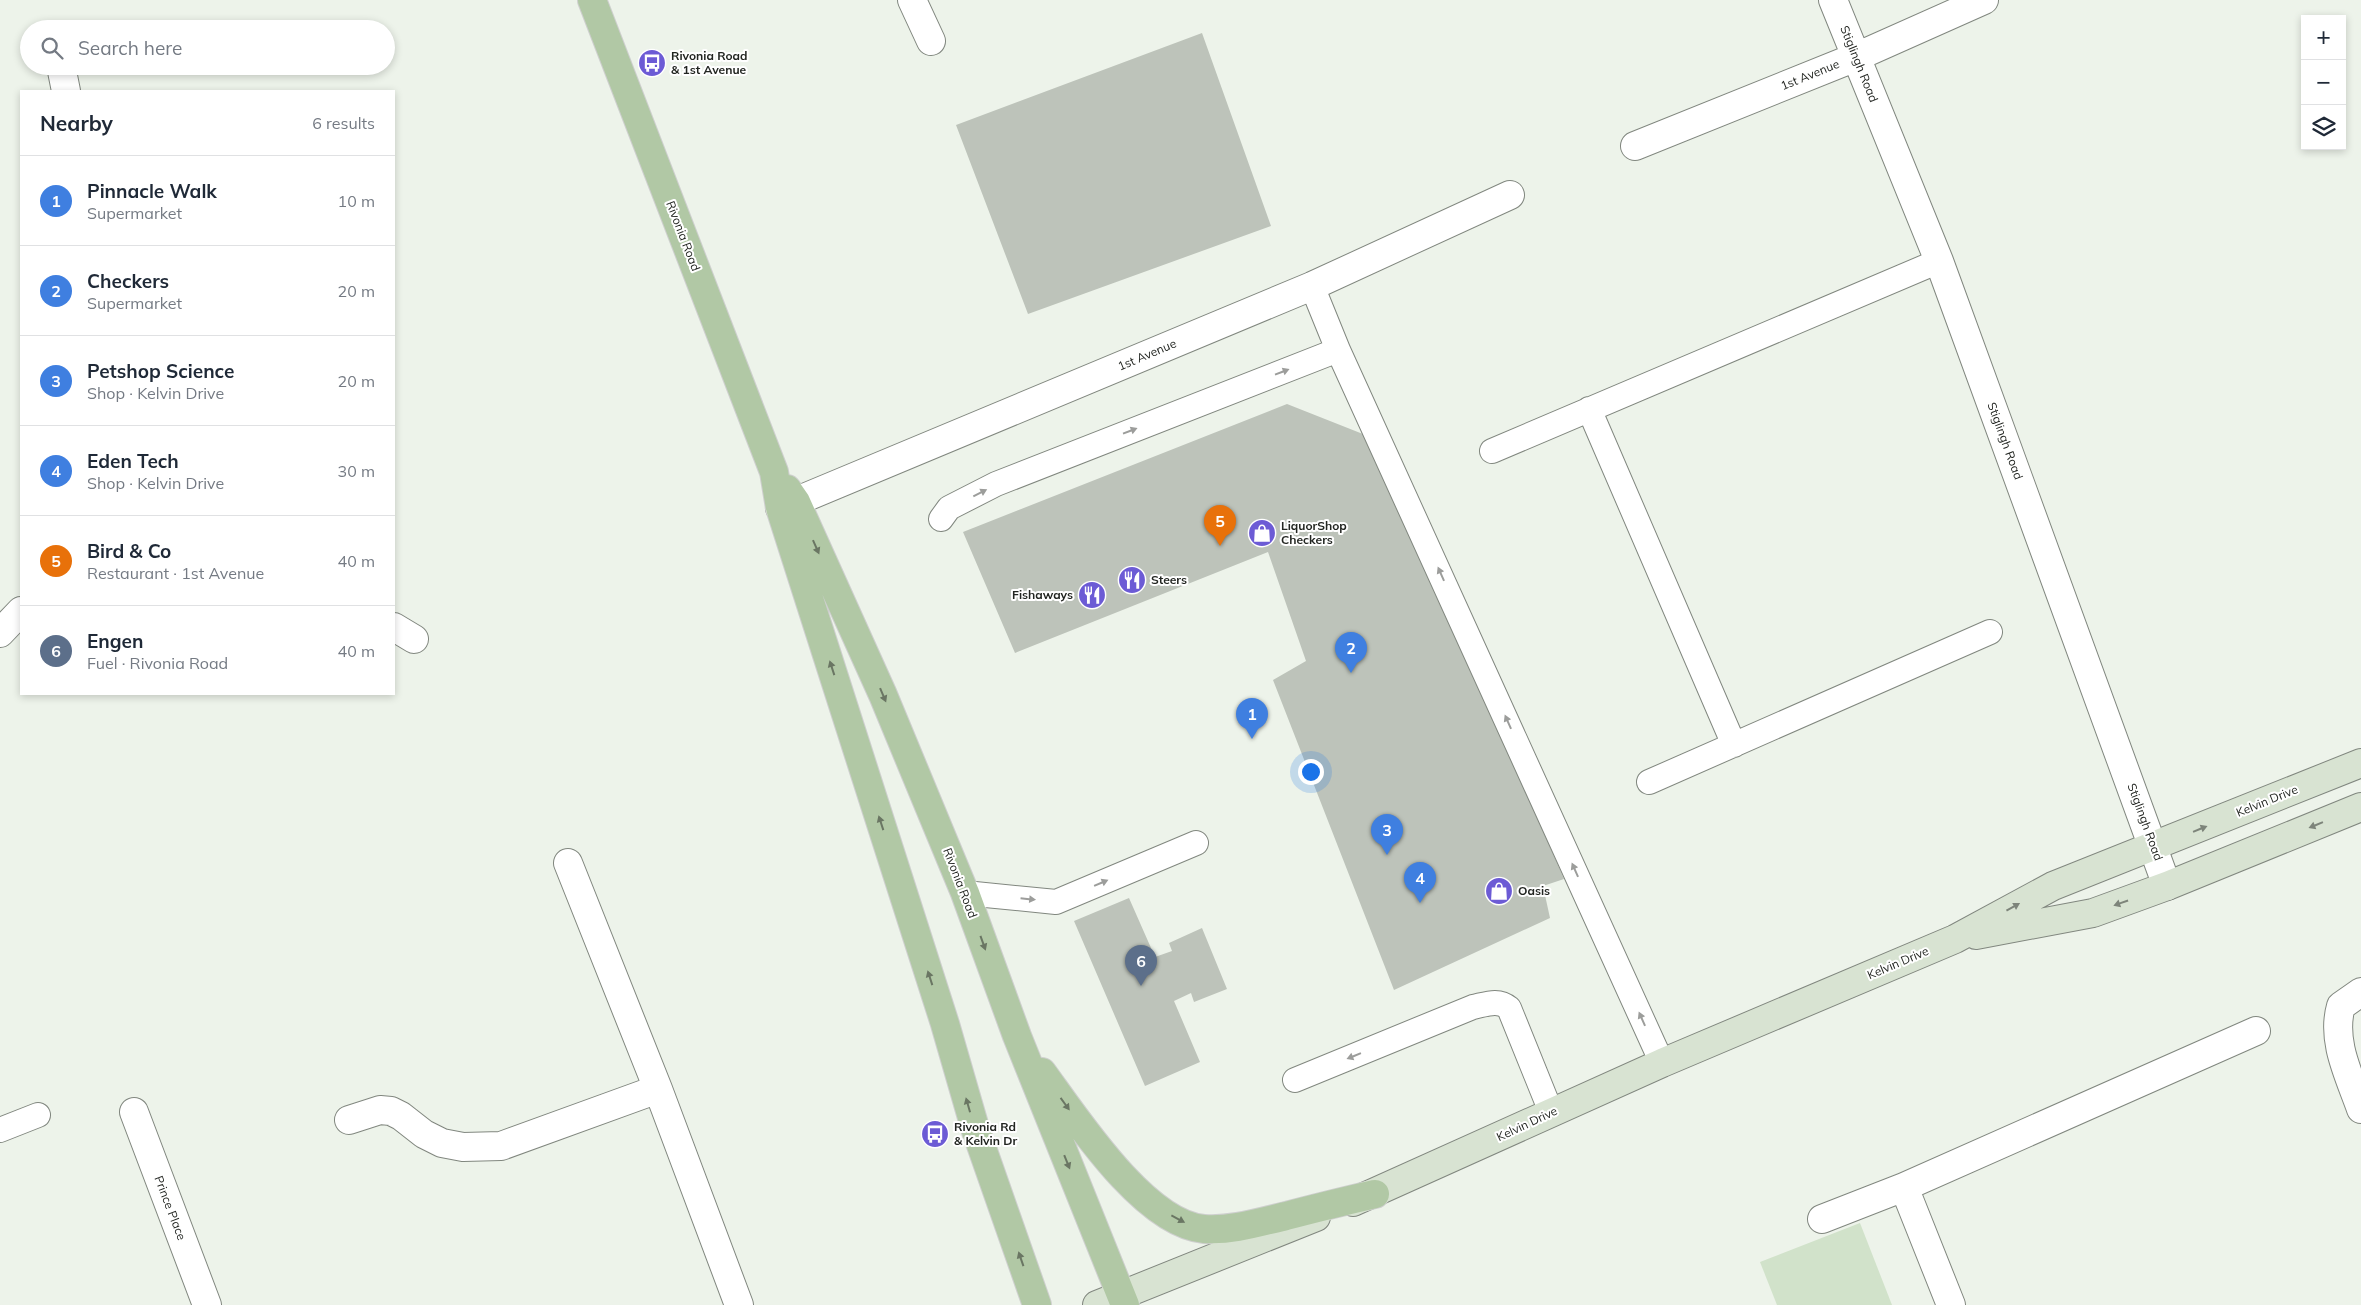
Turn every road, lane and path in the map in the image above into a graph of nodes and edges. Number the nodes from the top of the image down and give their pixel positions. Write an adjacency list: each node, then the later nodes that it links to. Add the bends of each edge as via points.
1 (592, 0): 16 (main road, Rivonia Road)
2 (912, 0): 5 (street)
3 (1833, 0): 6 (street, Stiglingh Road)
4 (1984, 0): 6 (street, 1st Avenue)
5 (930, 41)
6 (1856, 57): 9 (street, 1st Avenue); 11 (street, Stiglingh Road)
7 (63, 75): 8 (street)
8 (66, 90)
9 (1635, 146)
10 (1510, 195): 12 (street, 1st Avenue)
11 (1939, 261): 14 (lane); 26 (street, Stiglingh Road)
12 (1312, 286): 13 (lane); 16 (street, 1st Avenue)
13 (1338, 350): 17 (lane, one-way to 13, via 949,508 996,484); 34 (lane, one-way to 13, via 1350,370)
14 (1590, 409): 15 (lane); 21 (lane)
15 (1492, 451)
16 (788, 505): 29 (main road, Rivonia Road, one-way to 29, via 884,695); 49 (main road, Rivonia Road, one-way to 16, via 975,1128)
17 (941, 519)
18 (20, 612): 20 (street)
19 (1990, 632): 21 (lane)
20 (0, 633)
21 (1734, 745): 23 (lane)
22 (2361, 763): 26 (main road, Kelvin Drive, one-way to 22)
23 (1649, 782)
24 (2361, 807): 28 (main road, Kelvin Drive, one-way to 28)
25 (1196, 842): 29 (lane, one-way to 25, via 1056,902)
26 (2154, 847): 28 (street, Stiglingh Road); 30 (main road, Kelvin Drive, one-way to 26, via 2053,886)
27 (568, 863): 36 (street)
28 (2167, 886): 30 (main road, Kelvin Drive, one-way to 30, via 2093,913)
29 (965, 893): 33 (main road, Rivonia Road, one-way to 33)
30 (1955, 939): 34 (main road, Kelvin Drive)
31 (2361, 992): 37 (street, via 2341,1006 2336,1021 2339,1045)
32 (2256, 1030): 43 (street)
33 (1017, 1036): 44 (main road, one-way to 44, via 1105,1158 1153,1204 1179,1221 1204,1229 1243,1227); 46 (main road, Rivonia Road, one-way to 46)
34 (1662, 1063): 39 (main road, Kelvin Drive)
35 (1294, 1080): 39 (lane, one-way to 35, via 1510,1008 1503,1003 1473,1007)
36 (658, 1089): 41 (street, via 501,1146 442,1144 391,1111 380,1110); 48 (street)
37 (2361, 1109)
38 (134, 1112): 47 (street, Prince Place)
39 (1551, 1112): 44 (main road, Kelvin Drive)
40 (38, 1115): 42 (lane)
41 (349, 1120)
42 (0, 1130)
43 (1904, 1187): 45 (street); 50 (street)
44 (1374, 1194): 46 (main road, Kelvin Drive)
45 (1822, 1218)
46 (1114, 1302)
47 (207, 1305)
48 (739, 1305)
49 (1037, 1305)
50 (1950, 1305)

